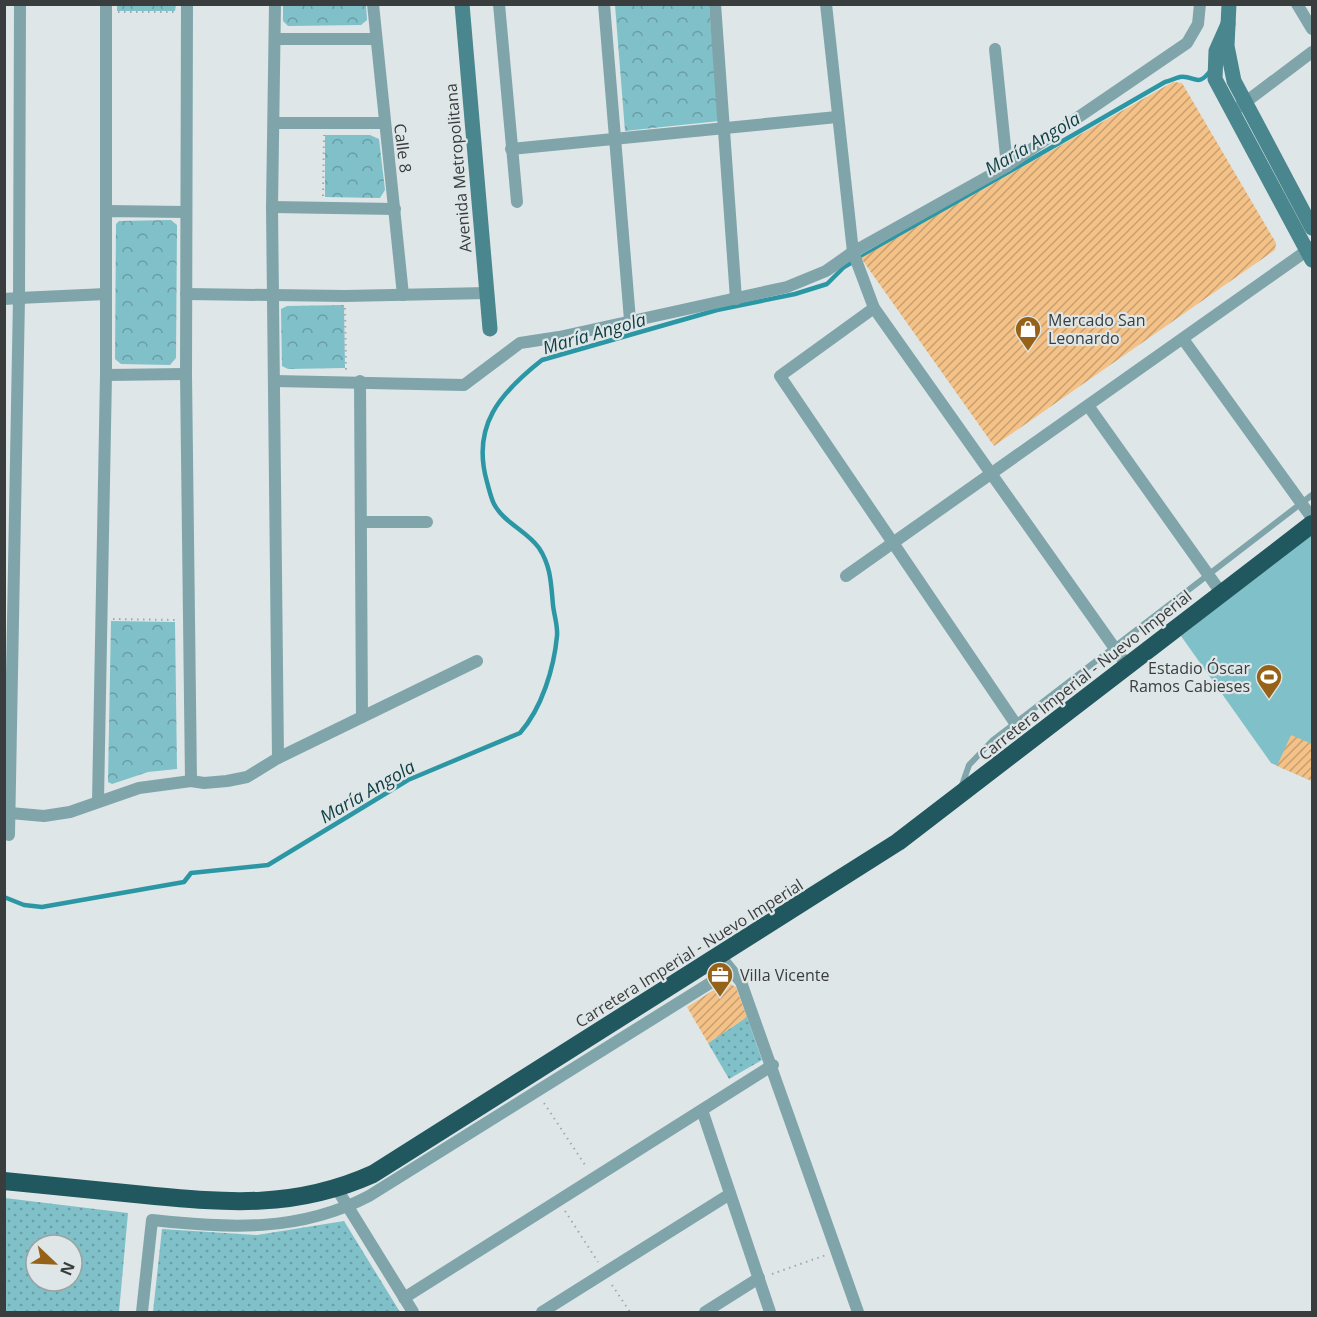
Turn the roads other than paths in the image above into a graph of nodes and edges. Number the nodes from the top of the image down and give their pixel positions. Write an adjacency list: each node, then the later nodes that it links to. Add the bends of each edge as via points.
1 (20, 4): 43 (street)
2 (275, 4): 16 (street)
3 (373, 4): 17 (street, Calle 8)
4 (462, 4): 38 (street, Avenida Metropolitana)
5 (498, 4): 27 (street)
6 (604, 4): 26 (street)
7 (715, 4): 25 (street)
8 (826, 4): 22 (street)
9 (1200, 4): 28 (street, via 1198,24 1187,42)
10 (1229, 4): 14 (street)
11 (1297, 4): 15 (street)
12 (106, 8): 32 (street)
13 (187, 8): 33 (street)
14 (1228, 24): 20 (street, via 1230,64); 21 (street, via 1218,44 1214,66 1215,79)
15 (1312, 29)
16 (275, 39): 17 (street); 23 (street)
17 (376, 39): 24 (street, Calle 8)
18 (995, 49): 28 (street)
19 (1312, 52): 20 (street)
20 (1246, 104): 21 (street); 34 (street)
21 (1230, 111): 35 (street)
22 (837, 117): 25 (street); 37 (street)
23 (274, 123): 24 (street); 30 (street)
24 (383, 123): 31 (street, Calle 8)
25 (722, 129): 26 (street); 45 (street)
26 (616, 141): 27 (street); 47 (street)
27 (511, 149): 29 (street)
28 (1007, 166): 37 (street)
29 (517, 202)
30 (272, 207): 31 (street); 41 (street)
31 (395, 209): 42 (street, Calle 8)
32 (106, 211): 33 (street); 39 (street)
33 (186, 212): 40 (street)
34 (1311, 221): 35 (street)
35 (1294, 227): 36 (street)
36 (1311, 253): 49 (street)
37 (854, 258): 45 (street, via 787,287); 46 (street)
38 (487, 293): 42 (street); 48 (street, Avenida Metropolitana)
39 (106, 294): 43 (street); 51 (street)
40 (186, 294): 41 (street); 50 (street)
41 (273, 295): 42 (street); 52 (street)
42 (403, 295)
43 (19, 298): 44 (street); 75 (street)
44 (4, 299)
45 (736, 299): 47 (street)
46 (874, 308): 55 (street); 62 (street, via 780,376)
47 (630, 320): 53 (street, via 520,343 464,385)
48 (490, 329)
49 (1183, 339): 54 (street); 57 (street)
50 (186, 374): 51 (street); 72 (street)
51 (106, 375): 74 (street)
52 (275, 381): 53 (street); 71 (street)
53 (360, 381): 59 (street)
54 (1089, 406): 55 (street); 63 (street)
55 (990, 475): 62 (street); 66 (street)
56 (1312, 495): 57 (lane)
57 (1302, 503): 58 (street); 63 (lane)
58 (1312, 518)
59 (361, 522): 60 (street); 69 (street)
60 (427, 522)
61 (1312, 524): 65 (highway, Carretera Imperial - Nuevo Imperial)
62 (895, 542): 64 (street); 70 (street)
63 (1209, 575): 65 (street); 66 (lane)
64 (846, 576)
65 (1222, 594): 68 (highway, Carretera Imperial - Nuevo Imperial)
66 (1114, 647): 68 (street); 70 (lane)
67 (477, 661): 69 (street)
68 (1128, 666): 73 (highway, Carretera Imperial - Nuevo Imperial)
69 (362, 717): 71 (street)
70 (1015, 723): 73 (lane, via 969,765)
71 (278, 758): 72 (street, via 247,777)
72 (191, 781): 74 (street, via 139,789)
73 (959, 797): 77 (highway, Carretera Imperial - Nuevo Imperial)
74 (98, 801): 75 (street, via 70,812 44,816)
75 (8, 805): 76 (street)
76 (9, 835)
77 (725, 963): 78 (street, via 741,982); 81 (highway, Carretera Imperial - Nuevo Imperial, via 373,1174); 83 (street, via 537,1091)
78 (773, 1065): 79 (street); 91 (street)
79 (702, 1110): 82 (street); 85 (street)
80 (4, 1181): 81 (highway, Carretera Imperial - Nuevo Imperial, via 228,1203 284,1200)
81 (337, 1189): 83 (street)
82 (730, 1194): 84 (street); 88 (street)
83 (348, 1207): 85 (street); 86 (street, via 294,1222 239,1227 152,1220)
84 (759, 1278): 89 (street); 90 (street)
85 (404, 1298): 87 (street)
86 (142, 1312)
87 (413, 1312)
88 (542, 1312)
89 (705, 1312)
90 (770, 1312)
91 (858, 1312)

